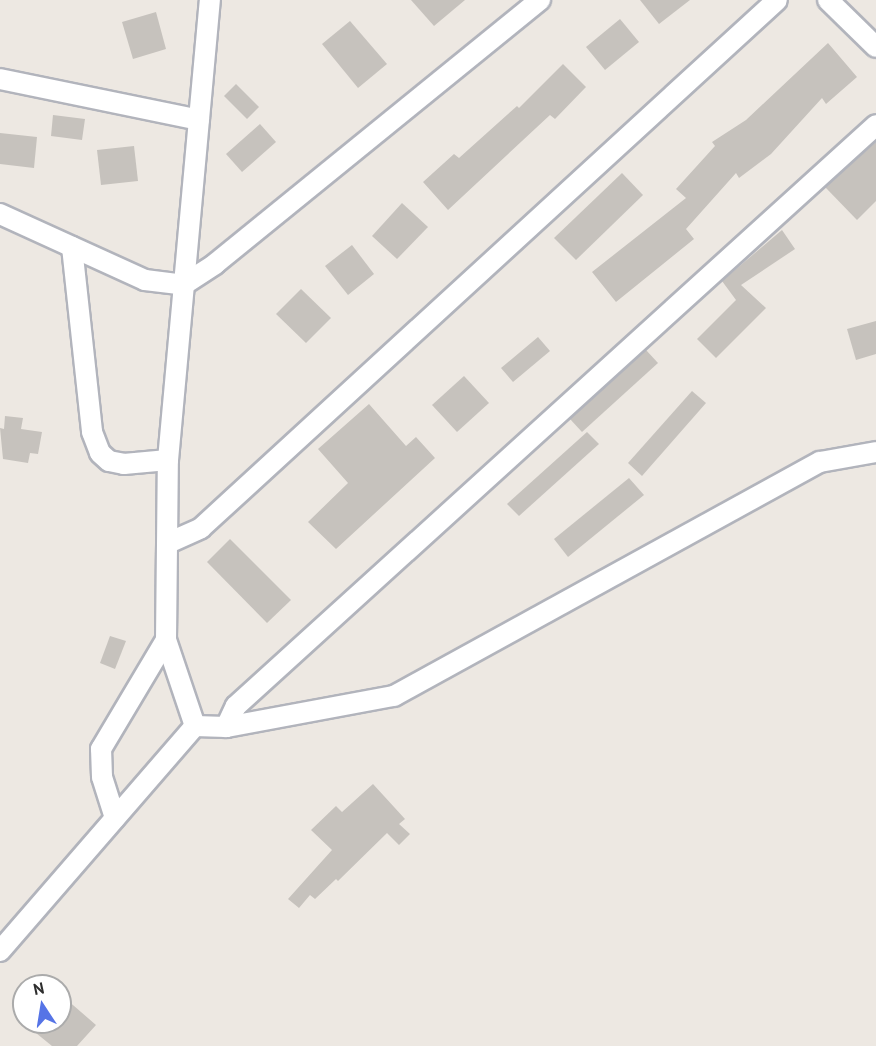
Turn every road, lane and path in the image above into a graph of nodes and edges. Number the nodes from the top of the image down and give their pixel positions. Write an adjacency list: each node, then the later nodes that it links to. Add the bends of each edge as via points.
1 (210, 0): 7 (street)
2 (540, 0): 11 (street, via 215,264)
3 (777, 0): 14 (street, via 201,528)
4 (828, 0): 5 (street)
5 (876, 47)
6 (0, 79): 7 (street)
7 (199, 120): 11 (street)
8 (876, 124): 17 (street, via 236,706)
9 (0, 214): 10 (street)
10 (72, 246): 11 (street, via 145,280); 13 (street, via 92,432 100,453 109,461 124,464)
11 (183, 285): 13 (street)
12 (876, 452): 17 (street, via 820,462 394,696)
13 (168, 460): 14 (street)
14 (168, 543): 15 (street)
15 (166, 640): 16 (street); 18 (street, via 101,749 102,777)
16 (195, 726): 17 (street); 18 (street)
17 (226, 727)
18 (115, 818): 19 (street)
19 (0, 951)

